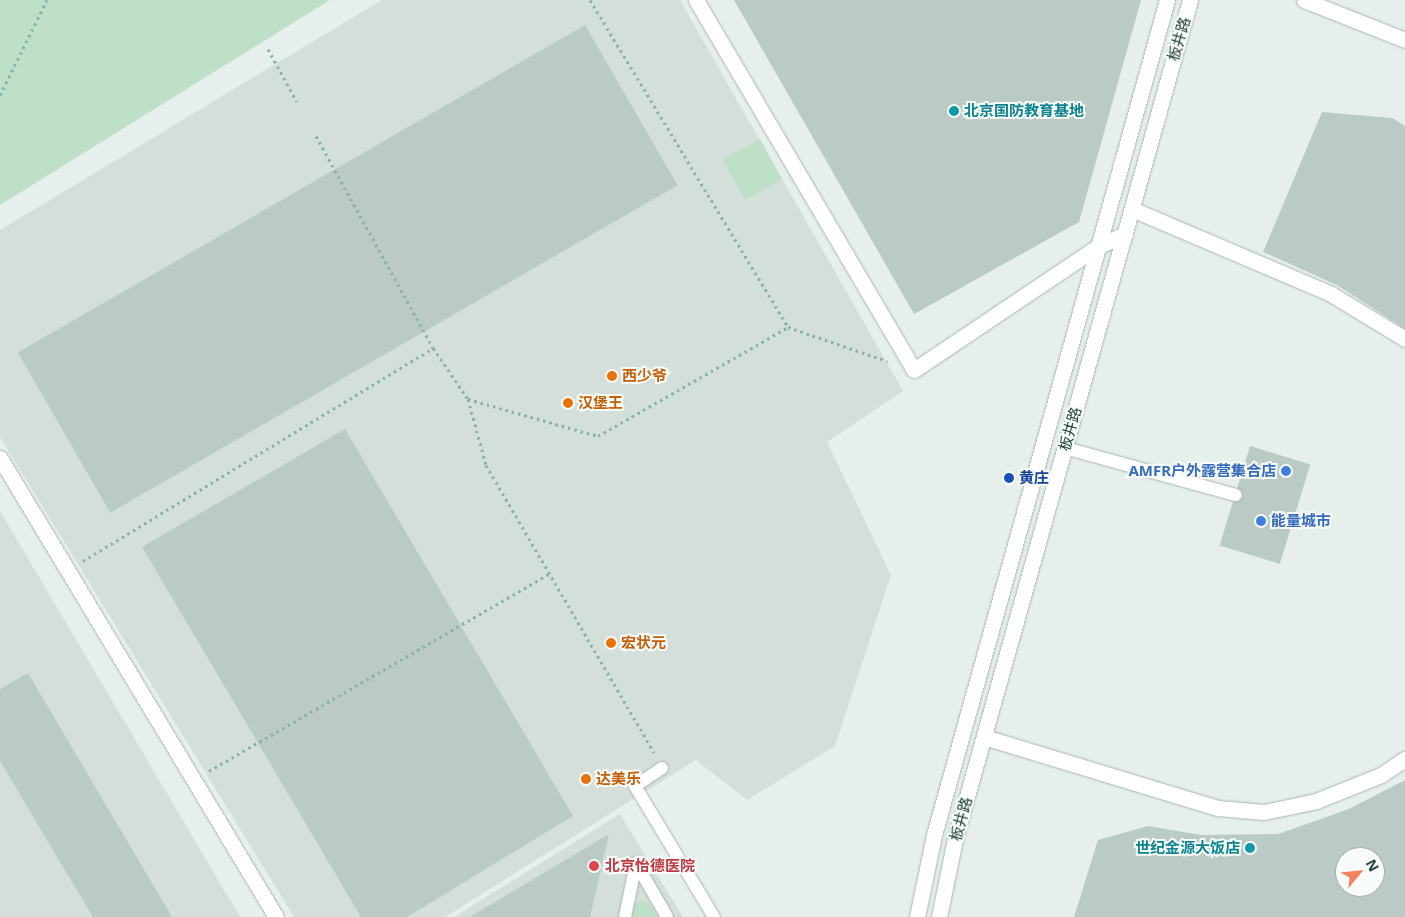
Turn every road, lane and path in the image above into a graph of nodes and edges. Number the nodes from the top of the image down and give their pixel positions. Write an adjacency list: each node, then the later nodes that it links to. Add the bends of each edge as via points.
1 (47, 0): 9 (path)
2 (590, 0): 15 (path)
3 (696, 0): 18 (street)
4 (1167, 0): 14 (street)
5 (1190, 0): 12 (street, 板井路)
6 (1304, 0): 7 (street)
7 (1405, 40)
8 (268, 49): 10 (path)
9 (0, 95)
10 (297, 102)
11 (316, 136): 17 (path)
12 (1132, 209): 13 (street, 板井路); 16 (street, via 1332,294)
13 (1125, 234): 14 (street); 20 (street, 板井路)
14 (1097, 247): 18 (street); 33 (street, via 934,835)
15 (788, 327): 18 (path); 19 (path, via 598,436)
16 (1405, 339)
17 (434, 348): 19 (path); 23 (path)
18 (914, 370)
19 (468, 399): 24 (path, via 486,465)
20 (1065, 448): 22 (lane); 25 (street, 板井路)
21 (0, 458): 23 (street)
22 (1236, 496)
23 (66, 571): 28 (street)
24 (550, 573): 27 (path); 28 (path)
25 (984, 738): 26 (street, via 1218,808 1264,812 1316,802 1382,775); 34 (street, 板井路)
26 (1405, 759)
27 (662, 768): 32 (lane, via 635,786)
28 (196, 779): 29 (street)
29 (276, 917)
30 (625, 917): 31 (lane, via 636,863)
31 (668, 917)
32 (714, 917)
33 (917, 917)
34 (939, 917)

